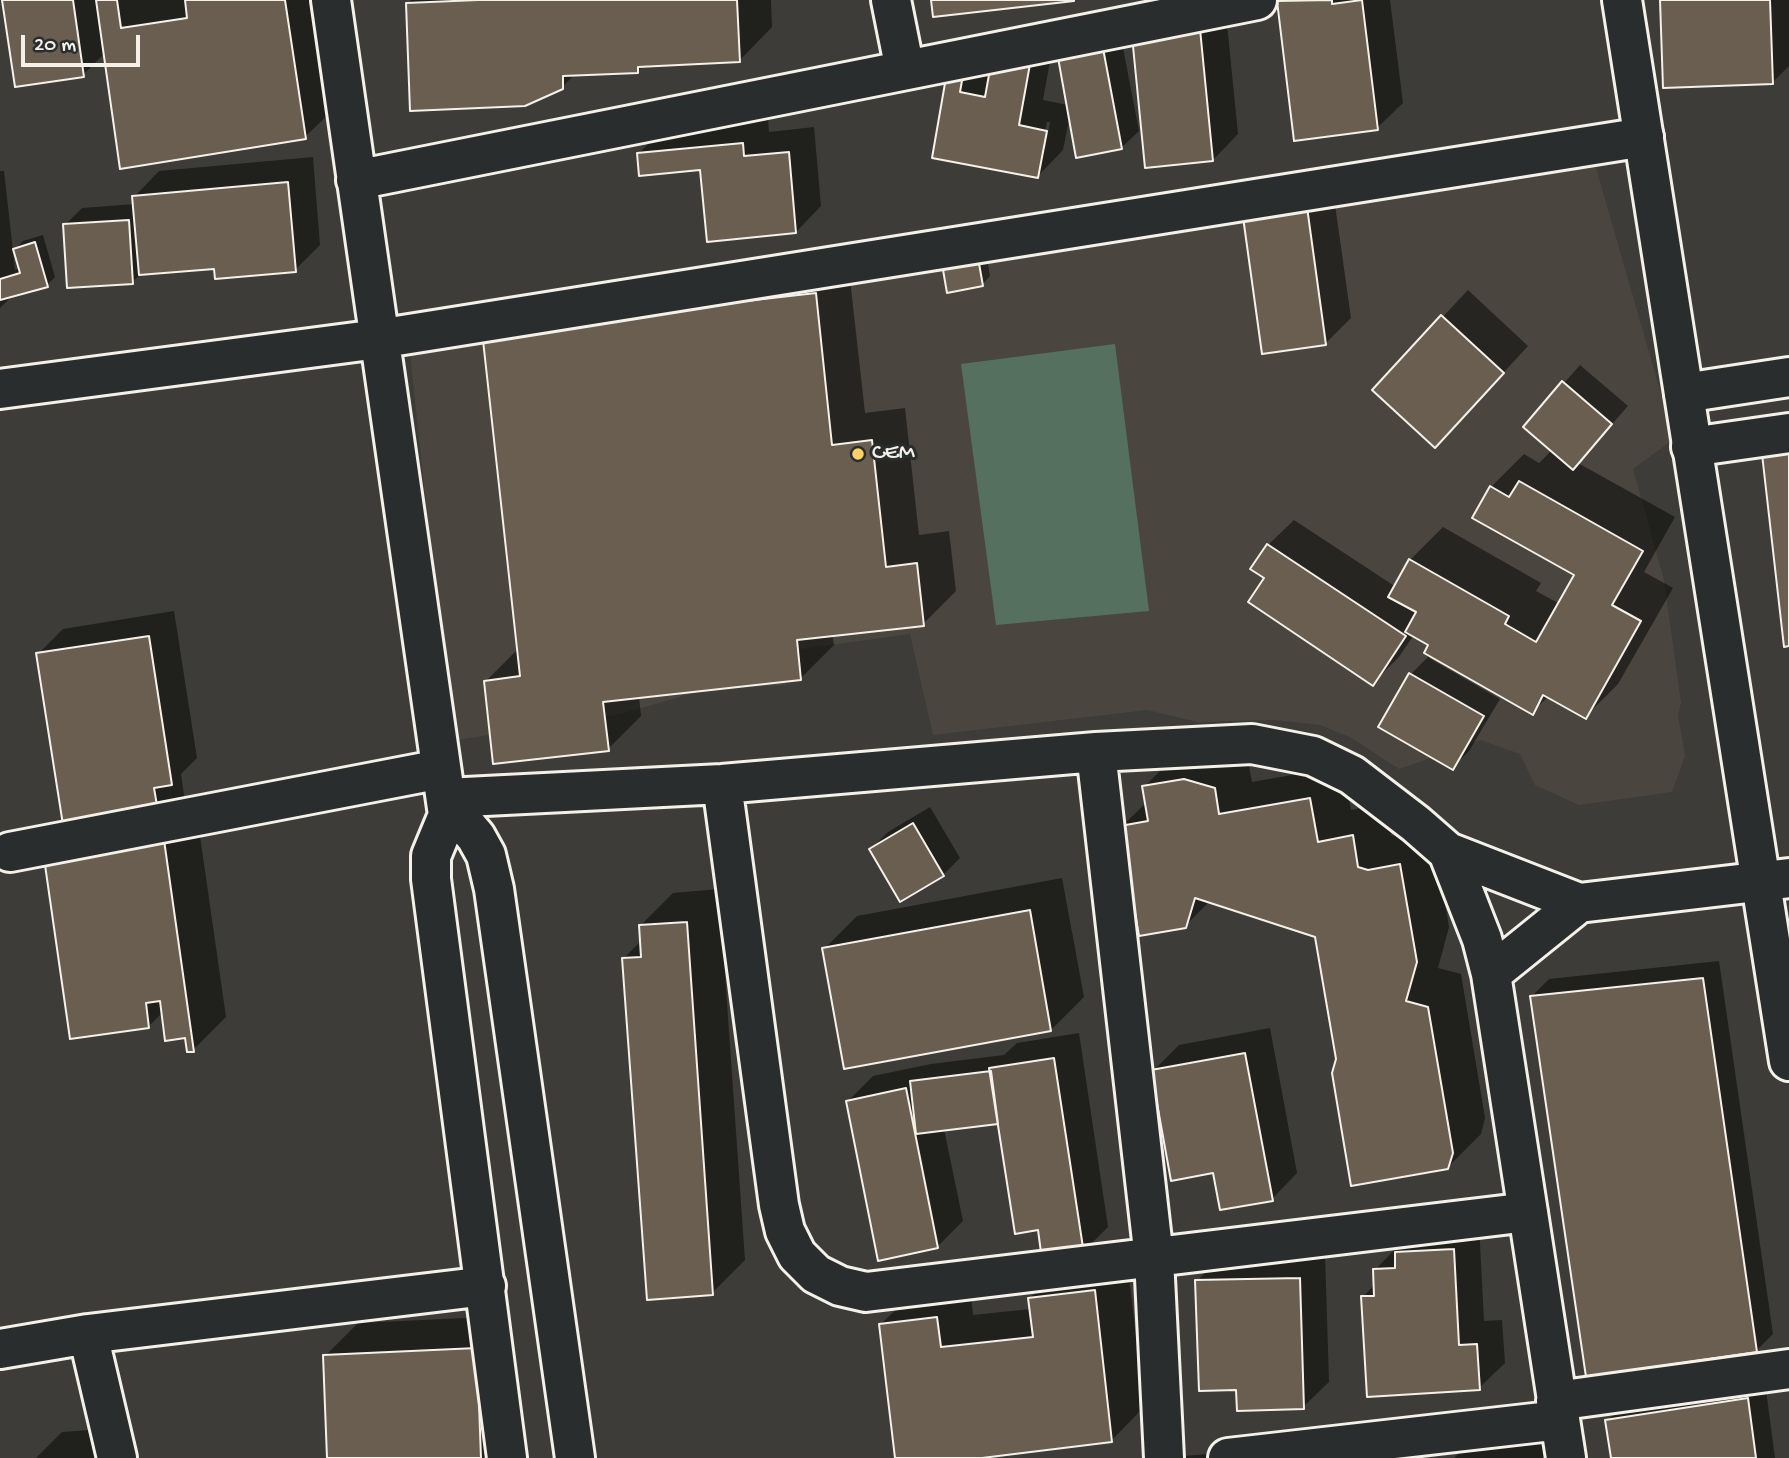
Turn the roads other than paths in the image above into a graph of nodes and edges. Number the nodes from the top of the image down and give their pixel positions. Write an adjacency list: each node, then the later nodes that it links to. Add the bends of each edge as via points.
1 (331, 0): 7 (street)
2 (891, 0): 5 (street)
3 (1257, 0): 5 (street)
4 (1622, 0): 6 (street)
5 (905, 70): 7 (street)
6 (1644, 137): 8 (street); 11 (street)
7 (356, 180): 8 (street)
8 (378, 340): 10 (street); 16 (street)
9 (1789, 377): 11 (street)
10 (0, 389)
11 (1684, 393): 13 (street)
12 (1789, 433): 13 (street)
13 (1691, 447): 19 (street)
14 (1096, 752): 15 (street); 18 (street, via 1252,744 1312,755 1352,775); 24 (street)
15 (722, 785): 16 (street); 24 (street, via 779,1205 797,1255 816,1274 866,1292)
16 (445, 794): 17 (street); 25 (street, via 431,856 431,879); 32 (street, via 486,855 494,889)
17 (10, 852)
18 (1448, 852): 20 (street); 21 (street)
19 (1776, 880): 20 (street); 22 (street)
20 (1579, 903): 21 (street)
21 (1491, 974): 23 (street)
22 (1789, 1061)
23 (1528, 1212): 24 (street); 29 (street)
24 (1154, 1258): 33 (street)
25 (486, 1286): 26 (street); 31 (street)
26 (88, 1334): 27 (street); 30 (street)
27 (0, 1349)
28 (1789, 1370): 29 (street)
29 (1558, 1410): 35 (street); 36 (street)
30 (117, 1458)
31 (507, 1458)
32 (575, 1458)
33 (1164, 1458)
34 (1228, 1458): 35 (street)
35 (1240, 1458)
36 (1566, 1458)

